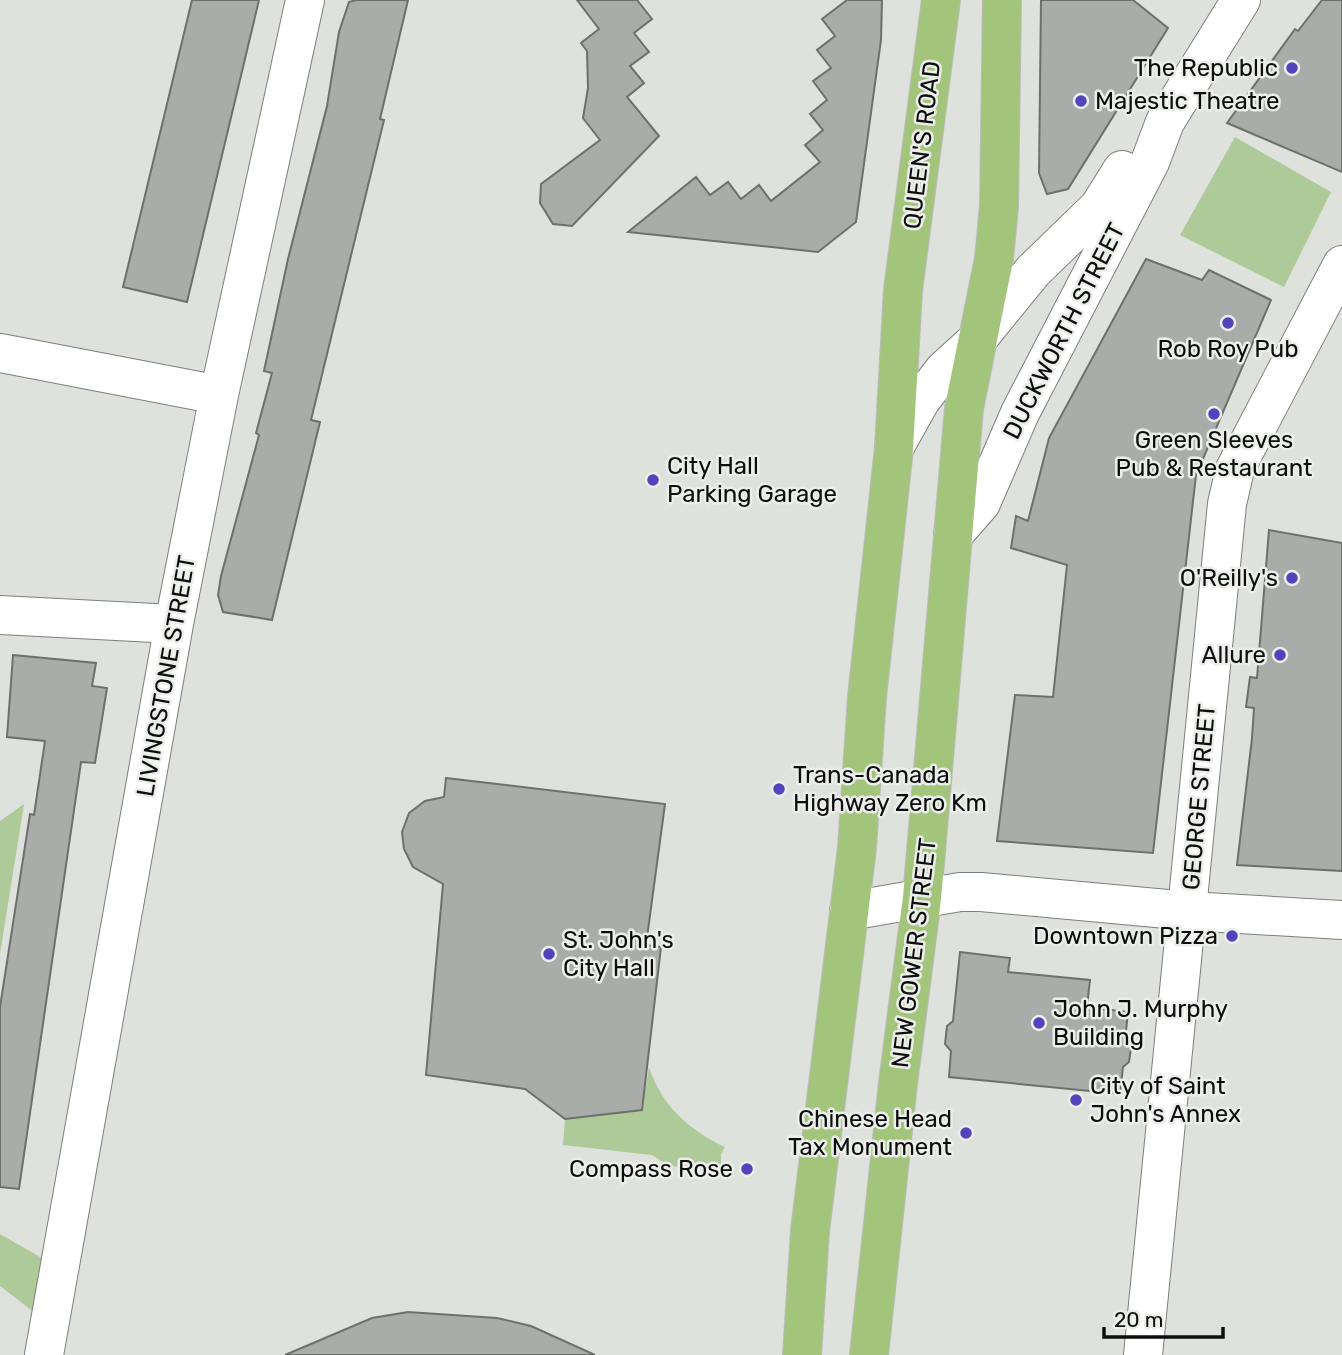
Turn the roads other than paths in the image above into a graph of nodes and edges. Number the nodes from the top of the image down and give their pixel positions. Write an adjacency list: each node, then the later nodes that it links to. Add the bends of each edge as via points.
1 (305, 0): 9 (street, LIVINGSTONE STREET)
2 (941, 0): 10 (main road, QUEEN'S ROAD, via 903,290)
3 (1002, 0): 7 (main road, NEW GOWER STREET, via 999,206 994,259)
4 (1241, 0): 5 (street, DUCKWORTH STREET)
5 (1165, 122): 7 (street, DUCKWORTH STREET, via 1126,162 1099,207 1034,271); 11 (street, DUCKWORTH STREET, via 1150,162 1020,413 981,503)
6 (1342, 265): 16 (street, GEORGE STREET, via 1235,468 1227,504)
7 (976, 341): 10 (street, DUCKWORTH STREET, via 944,370 921,400); 11 (main road, NEW GOWER STREET, via 964,408)
8 (0, 352): 9 (street)
9 (219, 395): 13 (street, LIVINGSTONE STREET)
10 (894, 448): 15 (main road)
11 (953, 534): 14 (main road, NEW GOWER STREET)
12 (0, 615): 13 (street)
13 (174, 624): 18 (street, LIVINGSTONE STREET)
14 (922, 898): 15 (street); 16 (street, via 981,892); 20 (main road, NEW GOWER STREET)
15 (849, 911): 19 (main road, via 810,1231)
16 (1188, 911): 17 (street); 21 (street, GEORGE STREET)
17 (1342, 920)
18 (44, 1355)
19 (802, 1355)
20 (869, 1355)
21 (1143, 1355)

